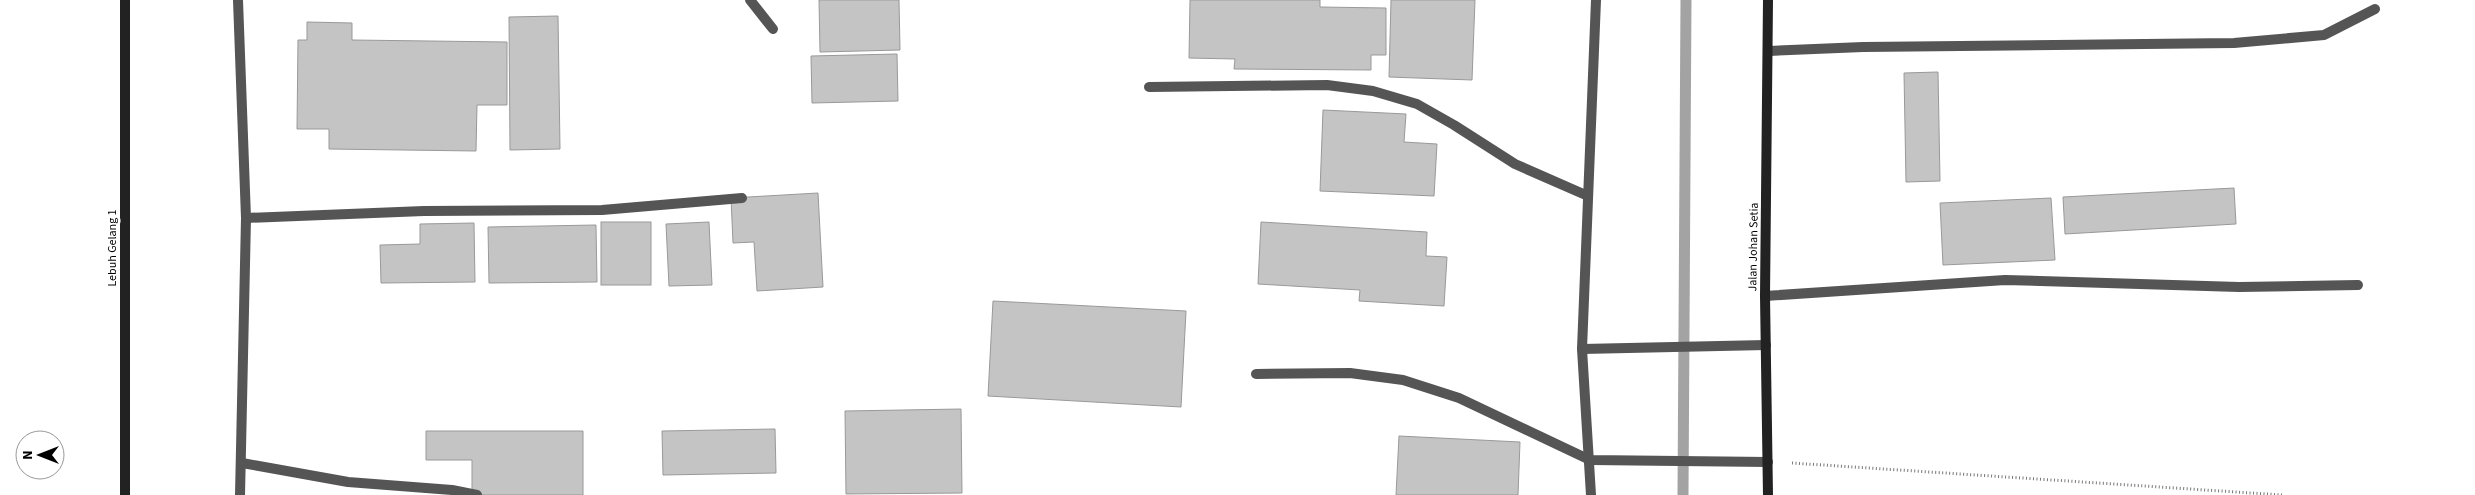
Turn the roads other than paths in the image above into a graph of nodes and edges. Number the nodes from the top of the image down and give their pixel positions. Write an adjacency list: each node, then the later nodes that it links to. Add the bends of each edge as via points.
1 (125, 0): 21 (main road, Lebuh Gelang 1)
2 (238, 0): 12 (street)
3 (750, 0): 7 (street)
4 (1596, 0): 10 (street)
5 (1768, 0): 8 (main road, Jalan Johan Setia)
6 (2375, 9): 8 (street, via 2324,35 2234,43)
7 (773, 29)
8 (1769, 51): 14 (main road, Jalan Johan Setia)
9 (1149, 87): 10 (street, via 1327,85 1374,91 1416,104 1515,164)
10 (1588, 196): 16 (street)
11 (742, 198): 12 (street, via 602,210 424,211)
12 (246, 218): 20 (street, via 240,421)
13 (2358, 285): 14 (street, via 2240,287 2004,280)
14 (1765, 296): 15 (main road, Jalan Johan Setia)
15 (1766, 345): 16 (street); 19 (main road, Jalan Johan Setia)
16 (1582, 349): 18 (street)
17 (1256, 374): 18 (street, via 1350,372 1403,380 1459,398)
18 (1590, 460): 19 (street); 24 (street)
19 (1768, 462): 25 (main road, Jalan Johan Setia)
20 (242, 463): 22 (street); 23 (street, via 348,482)
21 (125, 495)
22 (240, 495)
23 (477, 495)
24 (1591, 495)
25 (1768, 495)

